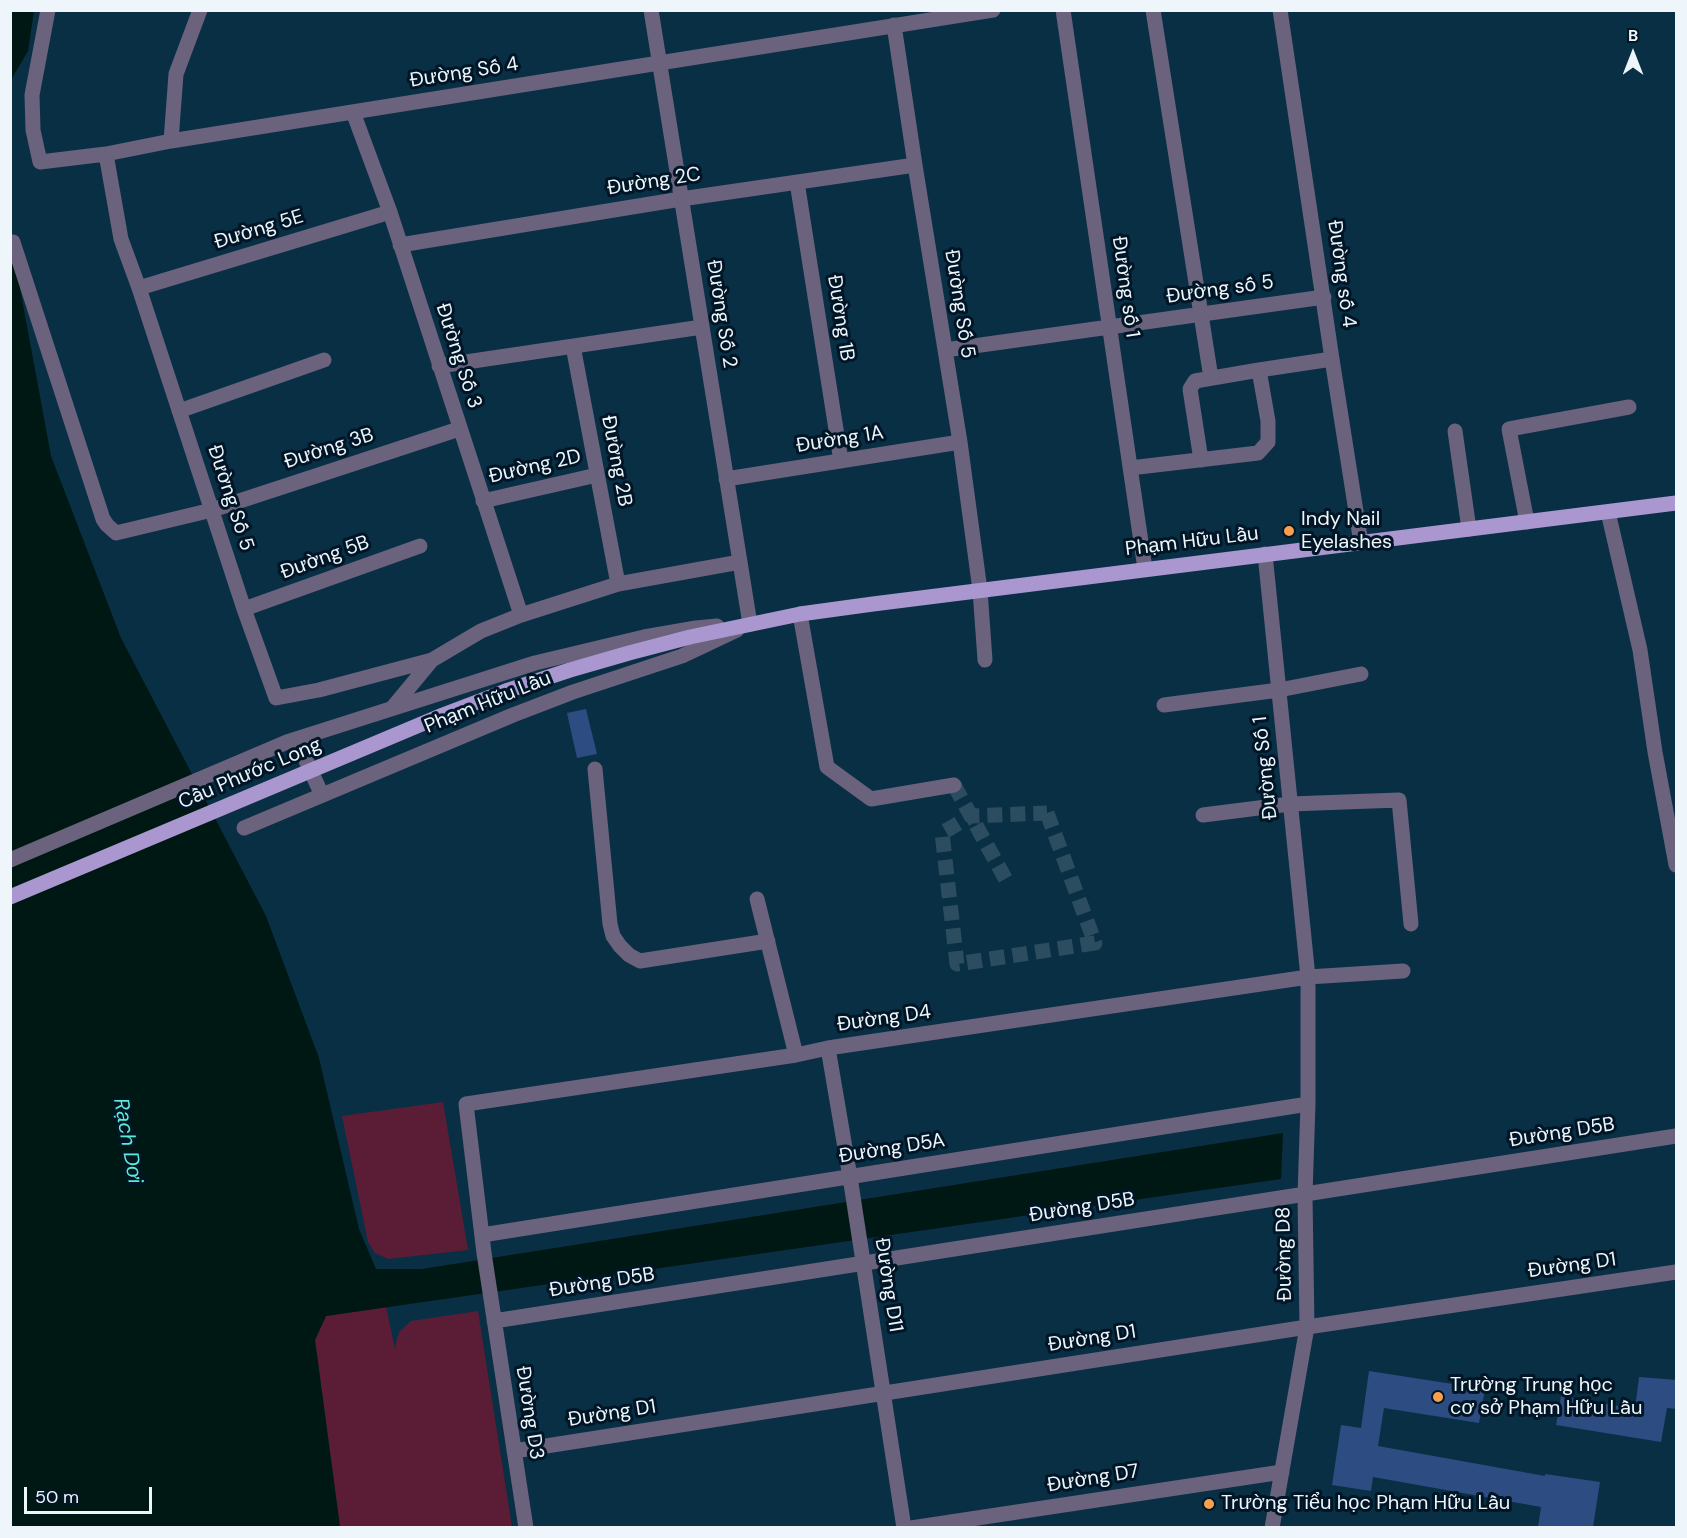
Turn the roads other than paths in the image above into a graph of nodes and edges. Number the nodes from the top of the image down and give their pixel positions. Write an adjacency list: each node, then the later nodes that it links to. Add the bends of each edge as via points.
1 (48, 10): 12 (street, Đường Số 4, via 32,95 33,130 40,162)
2 (200, 10): 11 (street, via 176,74)
3 (651, 10): 9 (street, Đường Số 2)
4 (993, 10): 8 (street)
5 (1063, 10): 23 (street, Đường số 1)
6 (1153, 10): 21 (street)
7 (1280, 10): 20 (street, Đường số 4)
8 (894, 25): 9 (street, Đường Số 4); 13 (street, Đường Số 5)
9 (659, 63): 10 (street, Đường Số 4); 15 (street, Đường Số 2)
10 (353, 112): 11 (street, Đường Số 4); 16 (street, Đường Số 3)
11 (171, 141): 12 (street, Đường Số 4)
12 (106, 154): 19 (street, Đường Số 5, via 121,239)
13 (915, 165): 14 (street, Đường 2C); 25 (street, Đường Số 5)
14 (797, 182): 15 (street, Đường 2C); 37 (street, Đường 1B)
15 (681, 199): 18 (street, Đường 2C); 22 (street, Đường Số 2)
16 (390, 212): 18 (street, Đường Số 3); 19 (street, Đường 5E)
17 (13, 242): 43 (street, Đường 3B, via 107,525 116,533)
18 (400, 245): 28 (street, Đường Số 3)
19 (139, 288): 32 (street, Đường Số 5)
20 (1324, 297): 21 (street, Đường số 5); 26 (street, Đường số 4)
21 (1201, 314): 23 (street, Đường số 5); 30 (street)
22 (702, 327): 24 (street); 40 (street, Đường Số 2)
23 (1110, 327): 25 (street, Đường số 5); 38 (street, Đường số 1)
24 (573, 346): 28 (street); 39 (street, Đường 2B)
25 (945, 350): 35 (street, Đường Số 5)
26 (1332, 359): 29 (street); 47 (street, Đường số 4)
27 (324, 360): 32 (street)
28 (439, 366): 33 (street, Đường Số 3)
29 (1259, 370): 30 (street); 36 (street, via 1268,442 1258,453)
30 (1211, 378): 36 (street, via 1195,381 1190,388)
31 (1629, 407): 45 (street, via 1509,429)
32 (179, 411): 43 (street, Đường Số 5)
33 (459, 429): 41 (street, Đường Số 3); 43 (street, Đường 3B)
34 (1455, 430): 46 (street)
35 (960, 442): 37 (street, Đường 1A); 53 (street, Đường Số 5)
36 (1201, 460): 38 (street)
37 (841, 461): 40 (street, Đường 1A)
38 (1130, 468): 51 (street, Đường số 1)
39 (597, 475): 41 (street, Đường 2D); 52 (street, Đường 2B)
40 (726, 479): 50 (street, Đường Số 2)
41 (483, 501): 55 (street, Đường Số 3)
42 (1677, 503): 44 (main road, Phạm Hữu Lầu)
43 (212, 510): 54 (street, Đường Số 5)
44 (1608, 512): 45 (main road, Phạm Hữu Lầu); 73 (street, via 1641,650 1655,752)
45 (1527, 522): 46 (main road, Phạm Hữu Lầu)
46 (1469, 529): 47 (main road, Phạm Hữu Lầu)
47 (1361, 543): 49 (main road, Phạm Hữu Lầu)
48 (420, 546): 54 (street, Đường 5B)
49 (1265, 555): 51 (main road, Phạm Hữu Lầu); 61 (street, Đường Số 1)
50 (740, 562): 52 (street); 57 (street, Đường Số 2)
51 (1145, 569): 53 (main road, Phạm Hữu Lầu)
52 (618, 584): 55 (street)
53 (980, 590): 56 (main road, Phạm Hữu Lầu); 59 (street, Đường Số 5)
54 (244, 609): 58 (street, Đường Số 5, via 276,698)
55 (520, 615): 58 (street, via 481,631)
56 (800, 615): 57 (main road, Phạm Hữu Lầu); 67 (street, via 826,767 871,799)
57 (750, 624): 62 (main road, Phạm Hữu Lầu, via 630,652); 64 (street, Phạm Hữu Lầu, via 696,628 589,649); 68 (street, Phạm Hữu Lầu, via 682,657 513,715)
58 (432, 660): 64 (street)
59 (985, 660)
60 (1361, 674): 61 (street)
61 (1279, 690): 63 (street); 69 (street, Đường Số 1)
62 (506, 691): 74 (main road, Cầu Phước Long, bridge)
63 (1164, 705)
64 (393, 708): 65 (street, Phạm Hữu Lầu)
65 (292, 740): 68 (street); 72 (street, Cầu Phước Long)
66 (596, 769): 77 (street, via 610,924 613,936 629,955 640,960)
67 (954, 785)
68 (322, 795): 71 (street, Phạm Hữu Lầu)
69 (1290, 804): 70 (street); 76 (street, via 1400,800); 79 (street, Đường Số 1)
70 (1203, 815)
71 (244, 828)
72 (10, 860)
73 (1677, 865)
74 (10, 897)
75 (757, 899): 77 (street)
76 (1411, 924)
77 (768, 941): 81 (street)
78 (1403, 971): 79 (street, Đường D4)
79 (1308, 977): 80 (street, Đường D4); 82 (street, Đường D8)
80 (828, 1048): 81 (street, Đường D4); 84 (street, Đường D11)
81 (796, 1055): 86 (street, Đường D4, via 466,1104)
82 (1308, 1104): 84 (street, Đường D5A); 85 (street, Đường D8)
83 (1677, 1136): 85 (street, Đường D5B)
84 (850, 1177): 86 (street, Đường D5A); 87 (street, Đường D11)
85 (1305, 1195): 87 (street, Đường D5B); 90 (street, Đường D8)
86 (482, 1235): 89 (street, Đường D3)
87 (863, 1257): 89 (street, Đường D5B); 91 (street, Đường D11)
88 (1677, 1272): 90 (street, Đường D1)
89 (494, 1321): 92 (street, Đường D3)
90 (1307, 1327): 91 (street, Đường D1); 93 (street, Đường D8)
91 (883, 1393): 92 (street, Đường D1); 95 (street, Đường D11)
92 (514, 1450): 94 (street, Đường D3)
93 (1282, 1472): 96 (street, Đường D7); 97 (street, Đường D8)
94 (526, 1527)
95 (904, 1527)
96 (911, 1527)
97 (1272, 1527)

